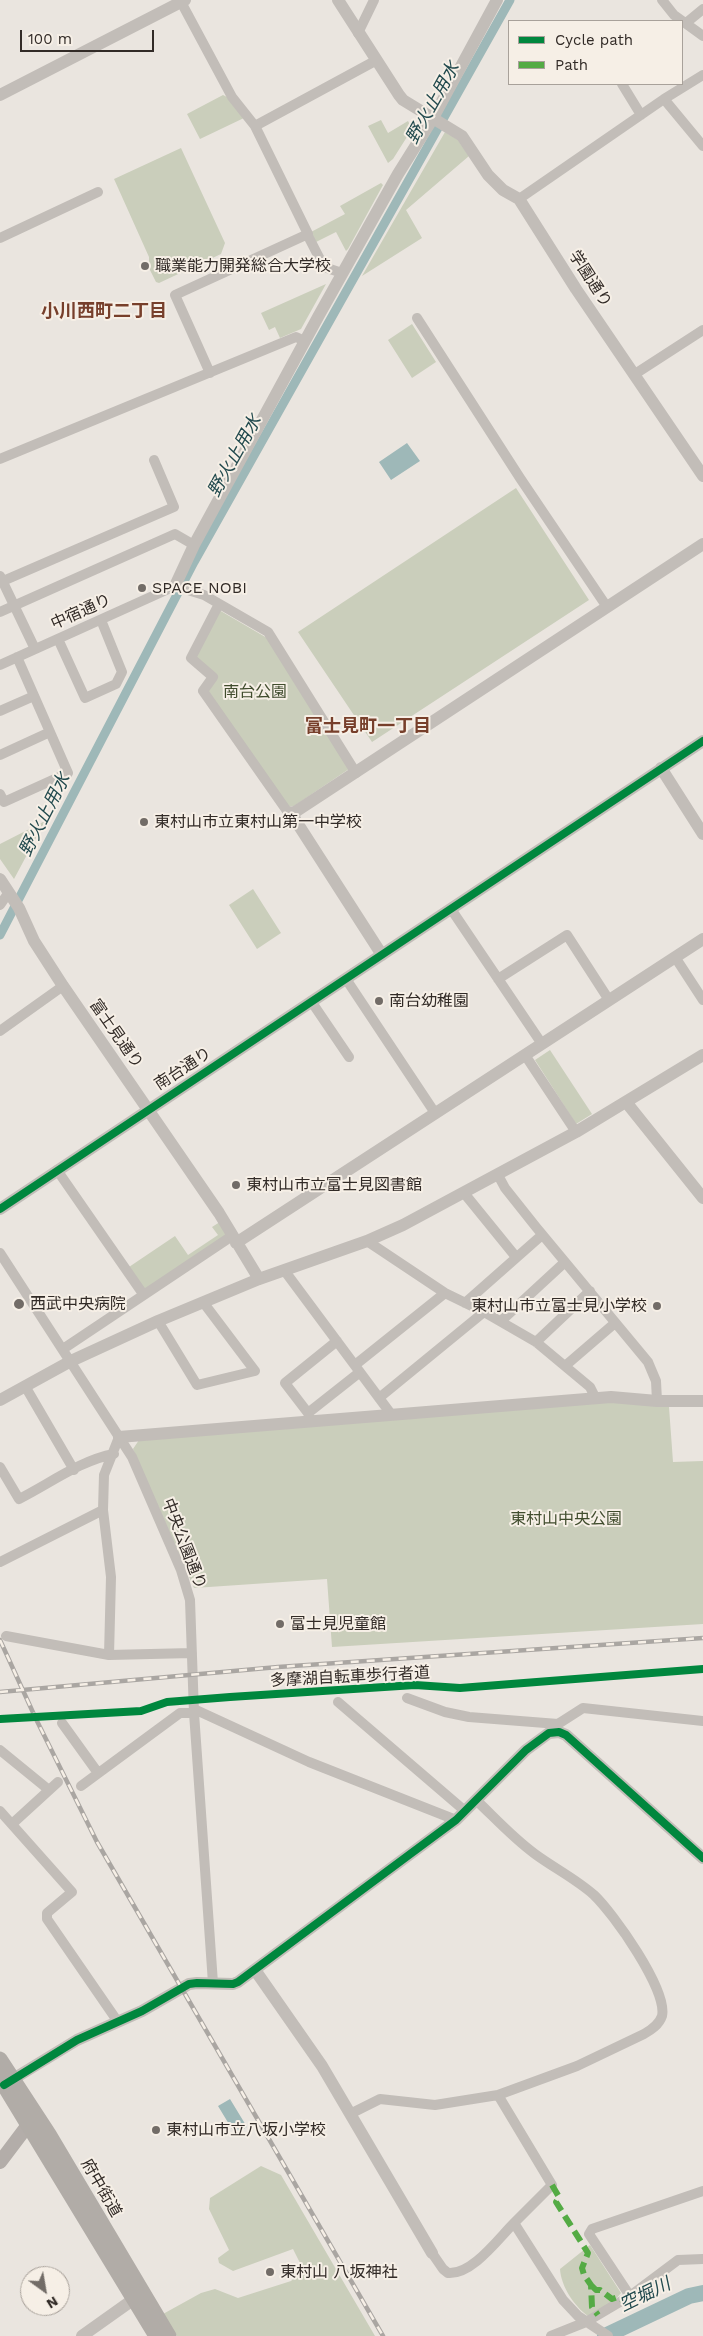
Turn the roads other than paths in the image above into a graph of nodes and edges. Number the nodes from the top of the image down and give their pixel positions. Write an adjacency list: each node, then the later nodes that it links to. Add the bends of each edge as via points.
1 (338, 0): 10 (street, 学園通り)
2 (374, 0): 10 (street)
3 (497, 0): 18 (street)
4 (183, 1): 15 (street); 19 (street, via 232,97)
5 (664, 1): 7 (street)
6 (703, 9): 9 (street)
7 (682, 20)
8 (683, 21): 9 (street)
9 (686, 23): 11 (street)
10 (358, 33): 12 (street, 学園通り)
11 (703, 36)
12 (375, 61): 18 (street, 学園通り, via 403,100); 19 (street)
13 (703, 75): 16 (street)
14 (623, 85): 17 (street)
15 (0, 95)
16 (664, 99): 17 (street); 20 (street)
17 (641, 115): 22 (street)
18 (435, 119): 22 (street, 学園通り, via 462,136 488,175 503,190); 25 (street, via 398,174)
19 (255, 126): 23 (street)
20 (703, 146)
21 (98, 192): 24 (street)
22 (519, 199): 30 (street, 学園通り)
23 (307, 234): 25 (street, via 324,267); 29 (street, via 175,295)
24 (0, 238)
25 (342, 273): 28 (street)
26 (417, 318): 40 (street)
27 (703, 330): 30 (street)
28 (305, 341): 29 (street, via 296,337); 35 (street)
29 (210, 372): 31 (street)
30 (635, 374): 33 (street, 学園通り)
31 (0, 458)
32 (154, 460): 36 (street, via 174,507)
33 (703, 476)
34 (703, 544): 40 (street)
35 (194, 545): 37 (street); 39 (street, via 175,534)
36 (1, 578): 39 (street)
37 (180, 587): 38 (street); 42 (street, 中宿通り)
38 (219, 604): 53 (street, via 268,632); 55 (street, via 190,658 213,677 203,691 287,811)
39 (14, 606): 41 (street); 44 (street)
40 (607, 607): 53 (street)
41 (0, 612)
42 (100, 620): 43 (street, 中宿通り); 43 (street, via 122,672 116,684 85,698)
43 (58, 639): 44 (street, 中宿通り)
44 (35, 650): 45 (street, 中宿通り)
45 (17, 657): 46 (street, 中宿通り); 47 (street)
46 (0, 665)
47 (34, 696): 48 (street); 49 (street)
48 (0, 711)
49 (50, 732): 51 (street); 54 (street, via 68,773 4,802)
50 (703, 741): 52 (street, 南台通り)
51 (0, 755)
52 (661, 768): 56 (street); 61 (street, 南台通り)
53 (356, 772): 55 (street)
54 (0, 794)
55 (295, 812): 64 (street, via 294,818)
56 (703, 834)
57 (0, 880): 58 (street, 富士見通り)
58 (10, 894): 59 (street); 68 (street, 富士見通り, via 34,941)
59 (0, 905)
60 (0, 909): 62 (street)
61 (451, 909): 64 (street, 南台通り); 67 (street)
62 (0, 913)
63 (703, 939): 65 (street)
64 (382, 955): 66 (street, 南台通り)
65 (675, 957): 69 (street); 70 (street)
66 (346, 979): 71 (street, 南台通り); 79 (street)
67 (498, 980): 69 (street, via 567,935); 73 (street)
68 (63, 986): 72 (street); 78 (street, 富士見通り)
69 (609, 1000): 73 (street)
70 (703, 1000)
71 (311, 1001): 76 (street); 78 (street, 南台通り)
72 (0, 1031)
73 (542, 1044): 74 (street)
74 (525, 1055): 79 (street); 80 (street)
75 (703, 1055): 77 (street)
76 (349, 1057)
77 (626, 1102): 80 (street); 84 (street)
78 (147, 1109): 81 (street, 南台通り); 87 (street, 富士見通り)
79 (435, 1114): 87 (street)
80 (576, 1132): 82 (street)
81 (57, 1170): 85 (street, 南台通り); 96 (street)
82 (498, 1176): 83 (street); 86 (street)
83 (464, 1193): 88 (street); 90 (street)
84 (703, 1198)
85 (0, 1208)
86 (542, 1235): 90 (street); 91 (street)
87 (234, 1240): 93 (street, 富士見通り); 96 (street)
88 (367, 1241): 92 (street); 95 (street)
89 (0, 1253): 105 (street, 中央公園通り)
90 (516, 1258): 98 (street)
91 (565, 1262): 94 (street); 101 (street)
92 (284, 1270): 93 (street); 103 (street)
93 (259, 1279): 97 (street)
94 (590, 1291): 102 (street); 104 (street)
95 (445, 1293): 98 (street); 108 (street)
96 (143, 1294): 105 (street)
97 (203, 1302): 100 (street); 100 (street, via 256,1371 197,1385)
98 (464, 1302): 99 (street)
99 (484, 1312): 101 (street); 110 (street)
100 (158, 1321): 106 (street)
101 (501, 1321): 104 (street)
102 (615, 1323): 107 (street); 113 (street, via 648,1362 656,1381)
103 (337, 1342): 108 (street); 116 (street, via 285,1383)
104 (536, 1342): 107 (street)
105 (63, 1349): 106 (street, 中央公園通り)
106 (71, 1361): 109 (street); 117 (street, 中央公園通り)
107 (566, 1366): 111 (street, via 590,1387)
108 (357, 1368): 110 (street); 116 (street)
109 (25, 1386): 112 (street); 120 (street)
110 (379, 1398): 115 (street)
111 (596, 1399): 113 (street); 115 (street)
112 (0, 1400)
113 (657, 1401): 114 (street)
114 (703, 1401)
115 (391, 1414): 116 (street)
116 (309, 1417): 117 (street)
117 (119, 1437): 118 (street); 124 (street, 中央公園通り, via 132,1457 181,1570 190,1600)
118 (114, 1454): 120 (street); 121 (street, via 104,1475)
119 (0, 1467): 120 (street, via 19,1499)
120 (74, 1470)
121 (104, 1510): 122 (street); 125 (street, via 111,1577)
122 (0, 1562)
123 (6, 1636): 125 (street)
124 (192, 1653): 125 (street); 128 (street, 中央公園通り)
125 (109, 1655)
126 (407, 1698): 131 (street, via 468,1717)
127 (338, 1702): 139 (street)
128 (194, 1708): 133 (street, via 180,1713); 139 (street, via 309,1762); 143 (street, 中央公園通り)
129 (703, 1720): 131 (street, via 583,1708)
130 (62, 1723): 133 (street)
131 (557, 1728): 137 (street, via 526,1750); 141 (street)
132 (0, 1750): 136 (street)
133 (98, 1773): 135 (street)
134 (58, 1782): 136 (street)
135 (81, 1786)
136 (49, 1790): 140 (street)
137 (476, 1800): 139 (street); 147 (street, via 533,1853 581,1885 610,1913 638,1954 654,1987 662,2014 653,2029 623,2045 559,2074)
138 (0, 1811): 140 (street)
139 (460, 1815): 142 (street)
140 (12, 1824): 144 (street, via 72,1892 47,1913 47,1919)
141 (703, 1858)
142 (255, 1970): 143 (street, via 232,1984); 148 (street)
143 (213, 1984): 144 (street, via 189,1984)
144 (118, 2022): 146 (street, via 78,2040)
145 (0, 2059): 146 (main road, 府中街道)
146 (6, 2081): 149 (main road, 府中街道)
147 (498, 2095): 148 (street, via 435,2105 380,2099); 152 (street, via 552,2184)
148 (352, 2113): 153 (street)
149 (34, 2122): 150 (main road); 155 (main road, 府中街道)
150 (0, 2162)
151 (703, 2191): 156 (street, via 592,2229 589,2234)
152 (514, 2222): 153 (street, via 482,2256 462,2271 448,2273); 157 (street, via 563,2300)
153 (432, 2253)
154 (703, 2259): 156 (street, via 678,2260)
155 (138, 2296): 158 (street); 159 (main road, 府中街道); 160 (main road, 府中街道)
156 (630, 2296): 157 (street)
157 (586, 2322): 161 (street); 162 (street)
158 (82, 2336)
159 (156, 2336)
160 (169, 2336)
161 (551, 2336)
162 (608, 2336)

